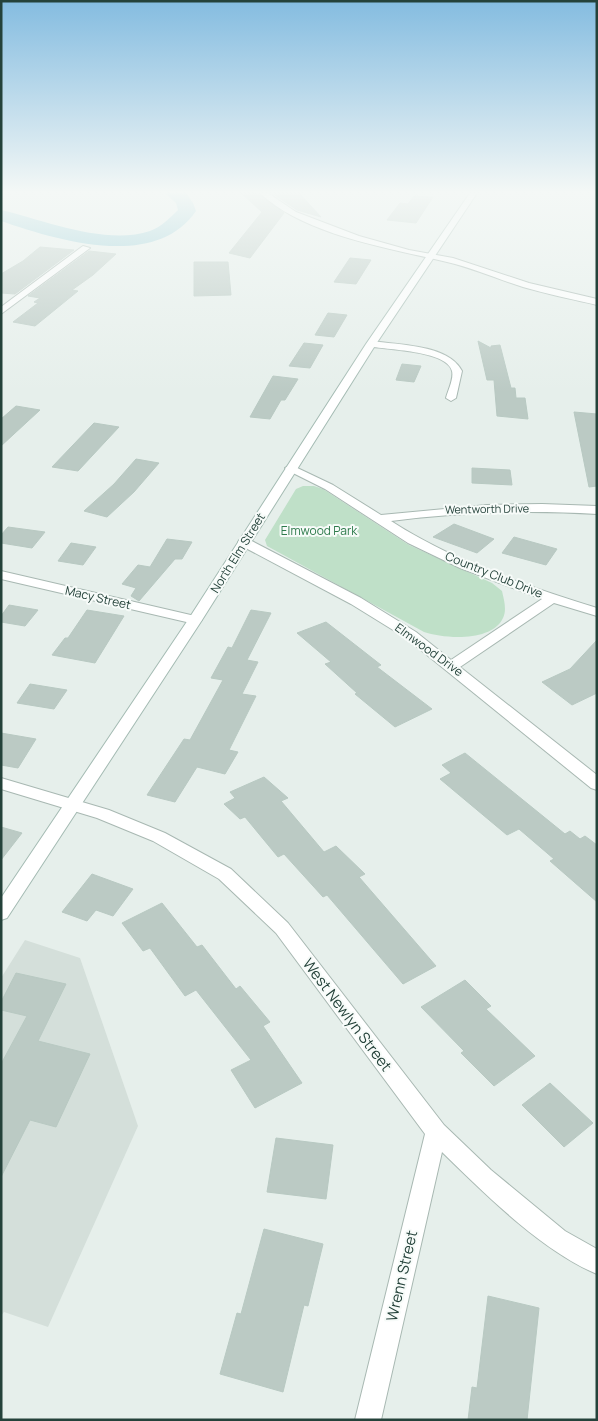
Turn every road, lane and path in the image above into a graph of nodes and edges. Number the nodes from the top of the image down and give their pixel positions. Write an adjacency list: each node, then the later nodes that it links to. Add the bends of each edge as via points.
1 (71, 259): 7 (street)
2 (430, 259): 8 (street, North Elm Street)
3 (435, 259): 6 (street, via 445,266 503,286)
4 (444, 259): 5 (street, via 526,286)
5 (597, 302)
6 (597, 309)
7 (1, 311)
8 (371, 344): 9 (street, via 433,353 454,362 457,372); 10 (street, North Elm Street)
9 (451, 398)
10 (292, 468): 12 (street, Country Club Drive); 13 (street, North Elm Street)
11 (597, 510): 12 (street, Wentworth Drive, via 493,508)
12 (378, 519): 15 (street, Country Club Drive, via 412,540 465,565)
13 (244, 542): 17 (street, North Elm Street); 18 (street, Elmwood Drive, via 356,602 411,635)
14 (1, 575): 17 (street, Macy Street)
15 (552, 598): 16 (street, Country Club Drive); 18 (street)
16 (597, 612)
17 (196, 620): 21 (street, North Elm Street)
18 (452, 666): 20 (street, Elmwood Drive)
19 (1, 782): 21 (street, West Newlyn Street)
20 (597, 784)
21 (74, 804): 22 (street, North Elm Street); 23 (street, West Newlyn Street, via 159,837 225,874 282,928)
22 (1, 913)
23 (436, 1132): 24 (street, West Newlyn Street, via 483,1177 557,1239); 25 (street, Wrenn Street)
24 (597, 1262)
25 (368, 1420)

